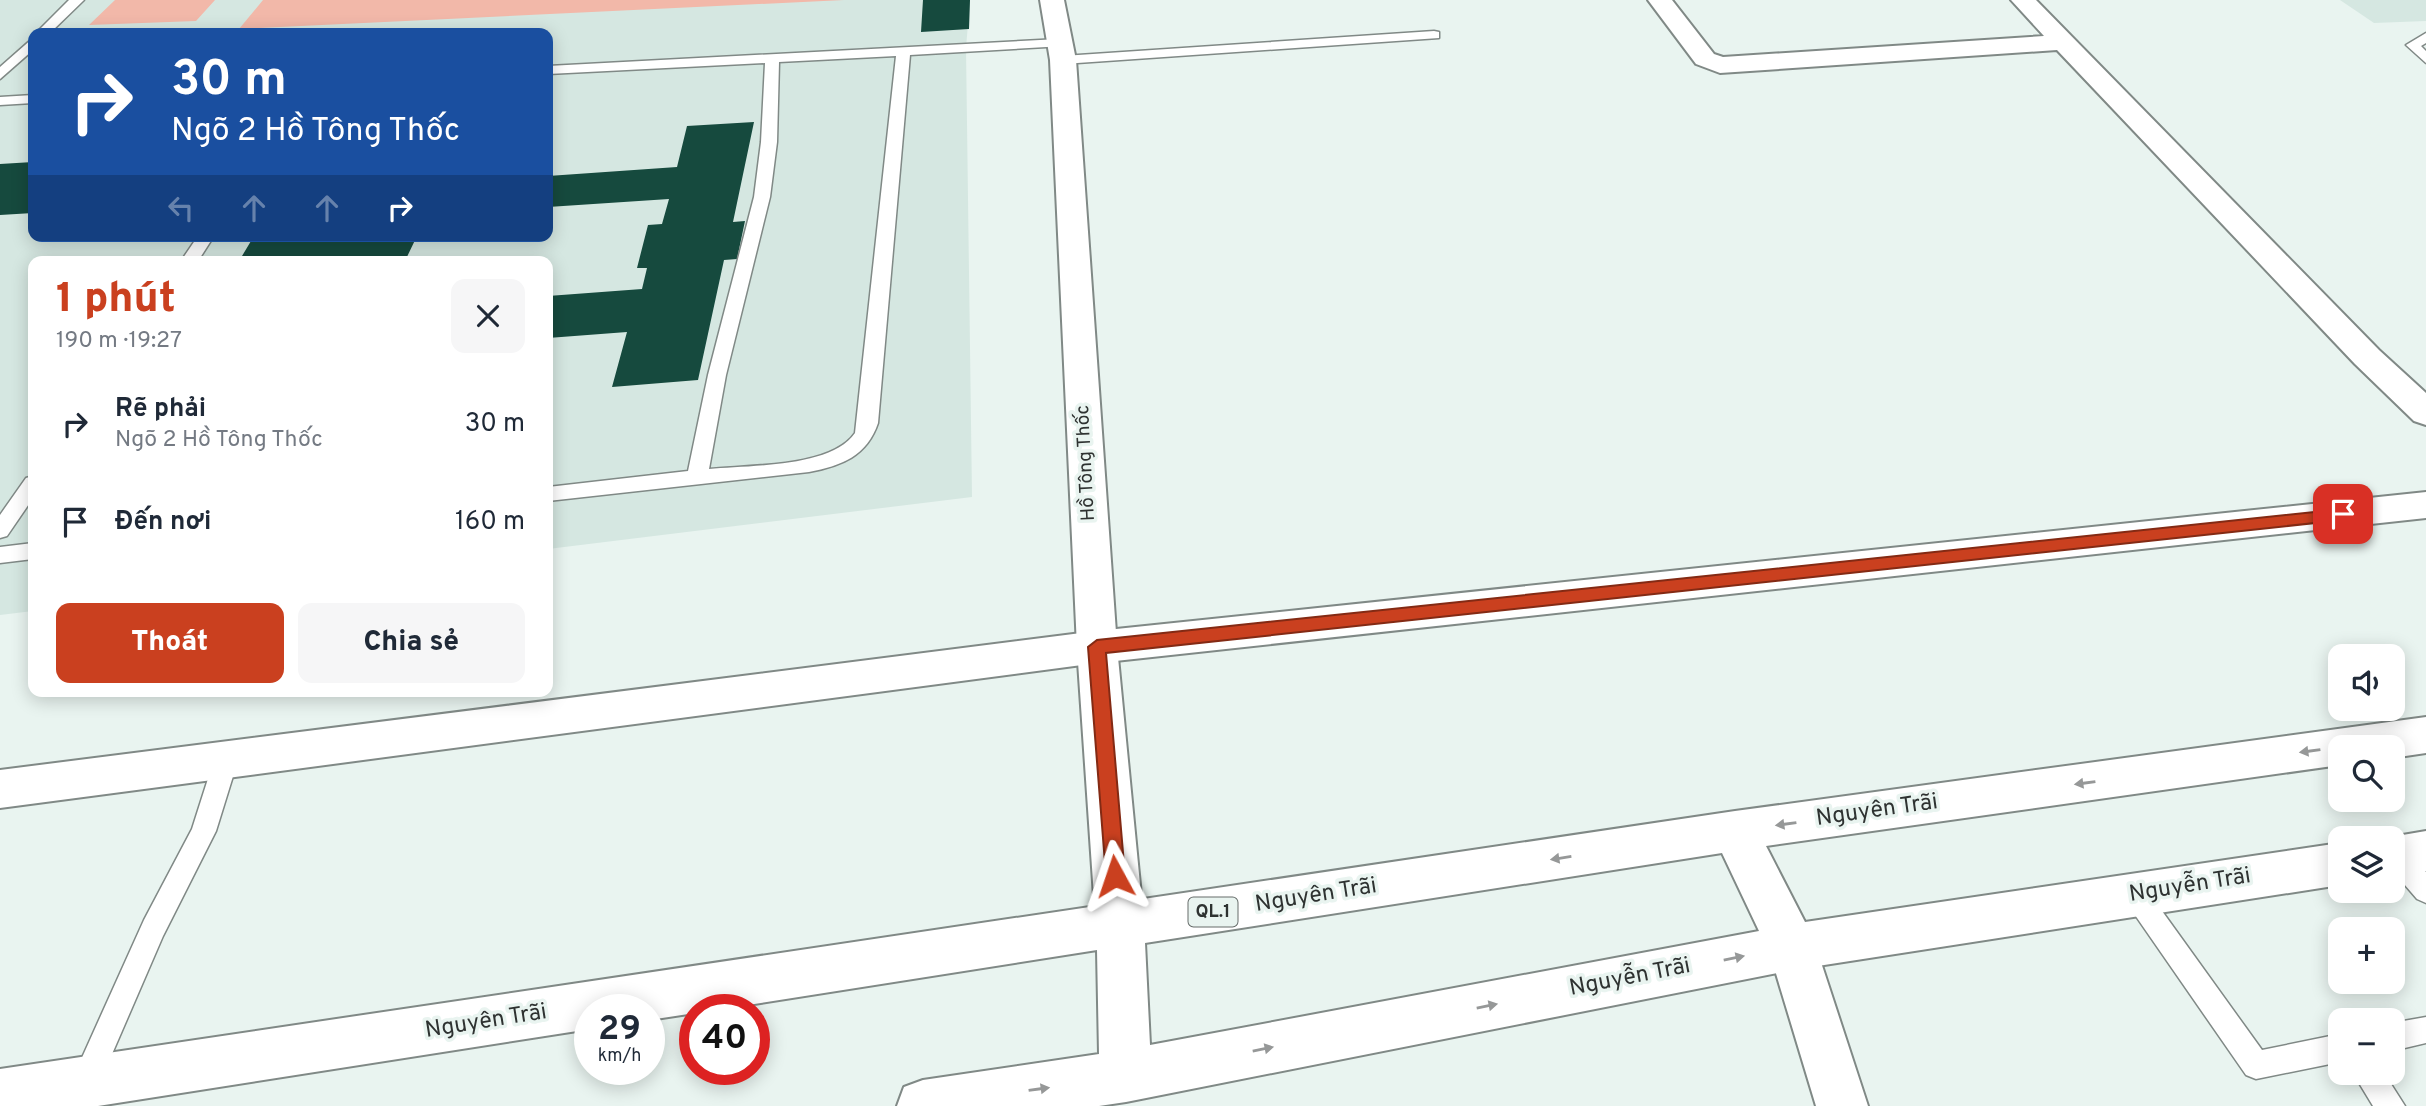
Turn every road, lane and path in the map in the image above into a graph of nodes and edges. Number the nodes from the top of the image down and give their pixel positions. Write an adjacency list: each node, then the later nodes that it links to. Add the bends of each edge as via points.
1 (77, 0): 5 (lane)
2 (1052, 0): 11 (street, Hồ Tông Thốc)
3 (1660, 0): 8 (street, via 1705,59 1720,65)
4 (2023, 0): 8 (street)
5 (48, 28)
6 (1434, 35): 11 (lane)
7 (2426, 37): 13 (lane, via 2413,45)
8 (2065, 42): 18 (street)
9 (28, 47): 15 (lane)
10 (903, 52): 11 (lane); 12 (lane); 19 (lane, via 866,433 851,450 823,463)
11 (1061, 52): 26 (street, Hồ Tông Thốc)
12 (772, 58): 14 (lane); 19 (lane, via 762,197)
13 (2426, 59)
14 (553, 70)
15 (0, 75)
16 (28, 99): 17 (lane)
17 (0, 101)
18 (2426, 413)
19 (696, 478): 21 (lane)
20 (28, 490): 23 (lane)
21 (553, 493)
22 (2426, 505): 26 (street)
23 (0, 531)
24 (28, 552): 25 (lane)
25 (0, 555)
26 (1097, 647): 28 (street); 35 (street, Hồ Tông Thốc)
27 (2426, 735): 30 (street, Nguyên Trãi / QL.1, one-way to 30)
28 (226, 760): 29 (street); 40 (lane, via 204,831 153,929)
29 (0, 789)
30 (1735, 831): 35 (street, Nguyên Trãi / QL.1, one-way to 35); 36 (street)
31 (2405, 856): 33 (lane)
32 (2328, 865): 34 (street, Nguyễn Trãi)
33 (2426, 891)
34 (2135, 894): 36 (street, Nguyễn Trãi); 39 (lane, via 2256,1065)
35 (1120, 926): 40 (street, Nguyên Trãi / QL.1); 42 (street, Hồ Tông Thốc)
36 (1792, 947): 42 (street, Nguyễn Trãi, one-way to 36); 45 (street)
37 (2426, 1030): 38 (lane)
38 (2405, 1034)
39 (2328, 1050)
40 (85, 1082): 43 (street, Nguyên Trãi / QL.1)
41 (2376, 1085): 46 (lane)
42 (1126, 1091): 44 (street, Nguyễn Trãi, one-way to 42)
43 (0, 1095)
44 (923, 1106)
45 (1842, 1106)
46 (2391, 1106)

